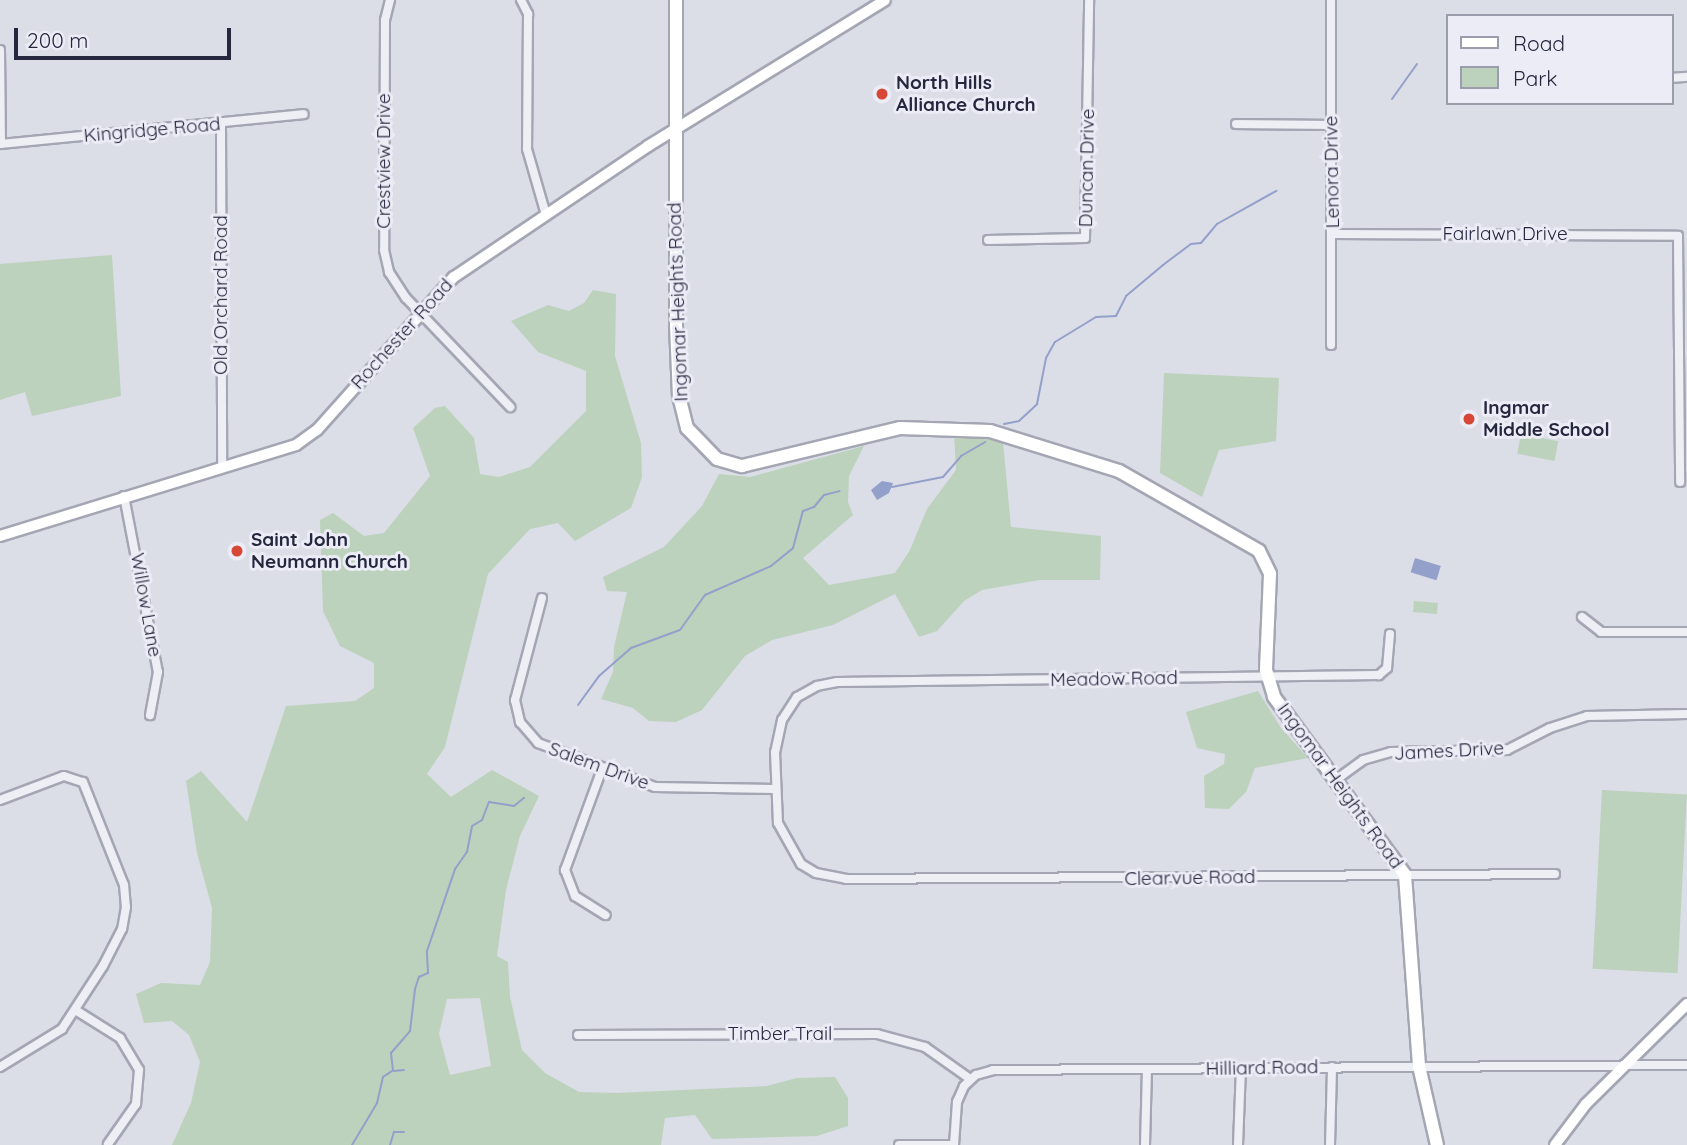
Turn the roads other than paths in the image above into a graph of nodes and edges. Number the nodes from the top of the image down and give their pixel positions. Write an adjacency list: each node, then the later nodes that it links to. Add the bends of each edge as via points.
1 (390, 0): 17 (street, Crestview Drive, via 385,20 383,250 394,281)
2 (521, 0): 14 (street, via 528,15 527,149)
3 (676, 0): 12 (main road, Ingomar Heights Road)
4 (885, 0): 12 (street, Rochester Road)
5 (1088, 0): 16 (street, Duncan Drive, via 1085,238)
6 (1331, 0): 11 (street, Lenora Drive)
7 (0, 50): 13 (street)
8 (304, 114): 9 (street, Kingridge Road)
9 (221, 123): 13 (street, Kingridge Road); 21 (street, Old Orchard Road)
10 (1236, 124): 11 (street)
11 (1331, 125): 15 (street, Lenora Drive)
12 (675, 129): 14 (street, Rochester Road); 29 (main road, Ingomar Heights Road, via 678,396 688,428 704,449 725,463 752,465 891,430 953,426 1014,436 1102,463 1238,537 1264,558 1270,587)
13 (1, 144)
14 (546, 215): 17 (street, Rochester Road, via 454,277)
15 (1333, 234): 18 (street, Lenora Drive); 19 (street, Fairlawn Drive, via 1678,236)
16 (988, 240)
17 (420, 311): 20 (street, Crestview Drive); 21 (street, Rochester Road, via 317,430 288,448)
18 (1331, 345)
19 (1683, 361): 22 (street)
20 (510, 407)
21 (222, 467): 23 (street, Rochester Road)
22 (1680, 482)
23 (124, 496): 24 (street, Rochester Road); 31 (street, Willow Lane, via 158,671)
24 (0, 536)
25 (542, 598): 32 (street, Salem Drive, via 516,688 516,711 538,743)
26 (1582, 617): 27 (street, via 1601,632)
27 (1687, 632)
28 (1390, 634): 29 (street, Meadow Road, via 1387,668 1379,675)
29 (1267, 678): 33 (main road, Ingomar Heights Road, via 1280,708); 34 (street, Meadow Road, via 837,682 806,691 791,702 782,720)
30 (1687, 714): 33 (street, James Drive, via 1587,716 1550,727 1507,750 1391,752 1363,760)
31 (150, 715)
32 (602, 769): 34 (street, Salem Drive, via 665,789); 38 (street, via 565,870 575,896)
33 (1337, 779): 37 (main road, Ingomar Heights Road)
34 (775, 789): 37 (street, Clearvue Road, via 778,823 790,851 801,864 826,876 924,882)
35 (0, 800): 40 (street, via 64,776 78,778 91,793 124,886 126,906 122,929)
36 (1555, 874): 37 (street, Clearvue Road)
37 (1405, 875): 44 (main road, Ingomar Heights Road)
38 (606, 915)
39 (1687, 1004): 42 (street)
40 (77, 1011): 45 (street, via 47,1043); 50 (street, via 120,1038 139,1070 136,1104)
41 (578, 1035): 49 (street, Timber Trail, via 877,1034 925,1047)
42 (1625, 1065): 43 (street, Hilliard Road); 44 (street, Hilliard Road); 57 (street, via 1574,1117)
43 (1687, 1065)
44 (1419, 1066): 46 (street, Hilliard Road); 56 (main road, Ingomar Heights Road)
45 (0, 1067)
46 (1332, 1067): 47 (street, Hilliard Road); 55 (street)
47 (1241, 1068): 48 (street, Hilliard Road); 54 (street)
48 (1147, 1069): 49 (street, Hilliard Road, via 1002,1069); 53 (street)
49 (970, 1079): 52 (street, via 957,1102)
50 (108, 1144)
51 (899, 1145): 52 (street)
52 (954, 1145)
53 (1145, 1145)
54 (1238, 1145)
55 (1330, 1145)
56 (1437, 1145)
57 (1555, 1145)

